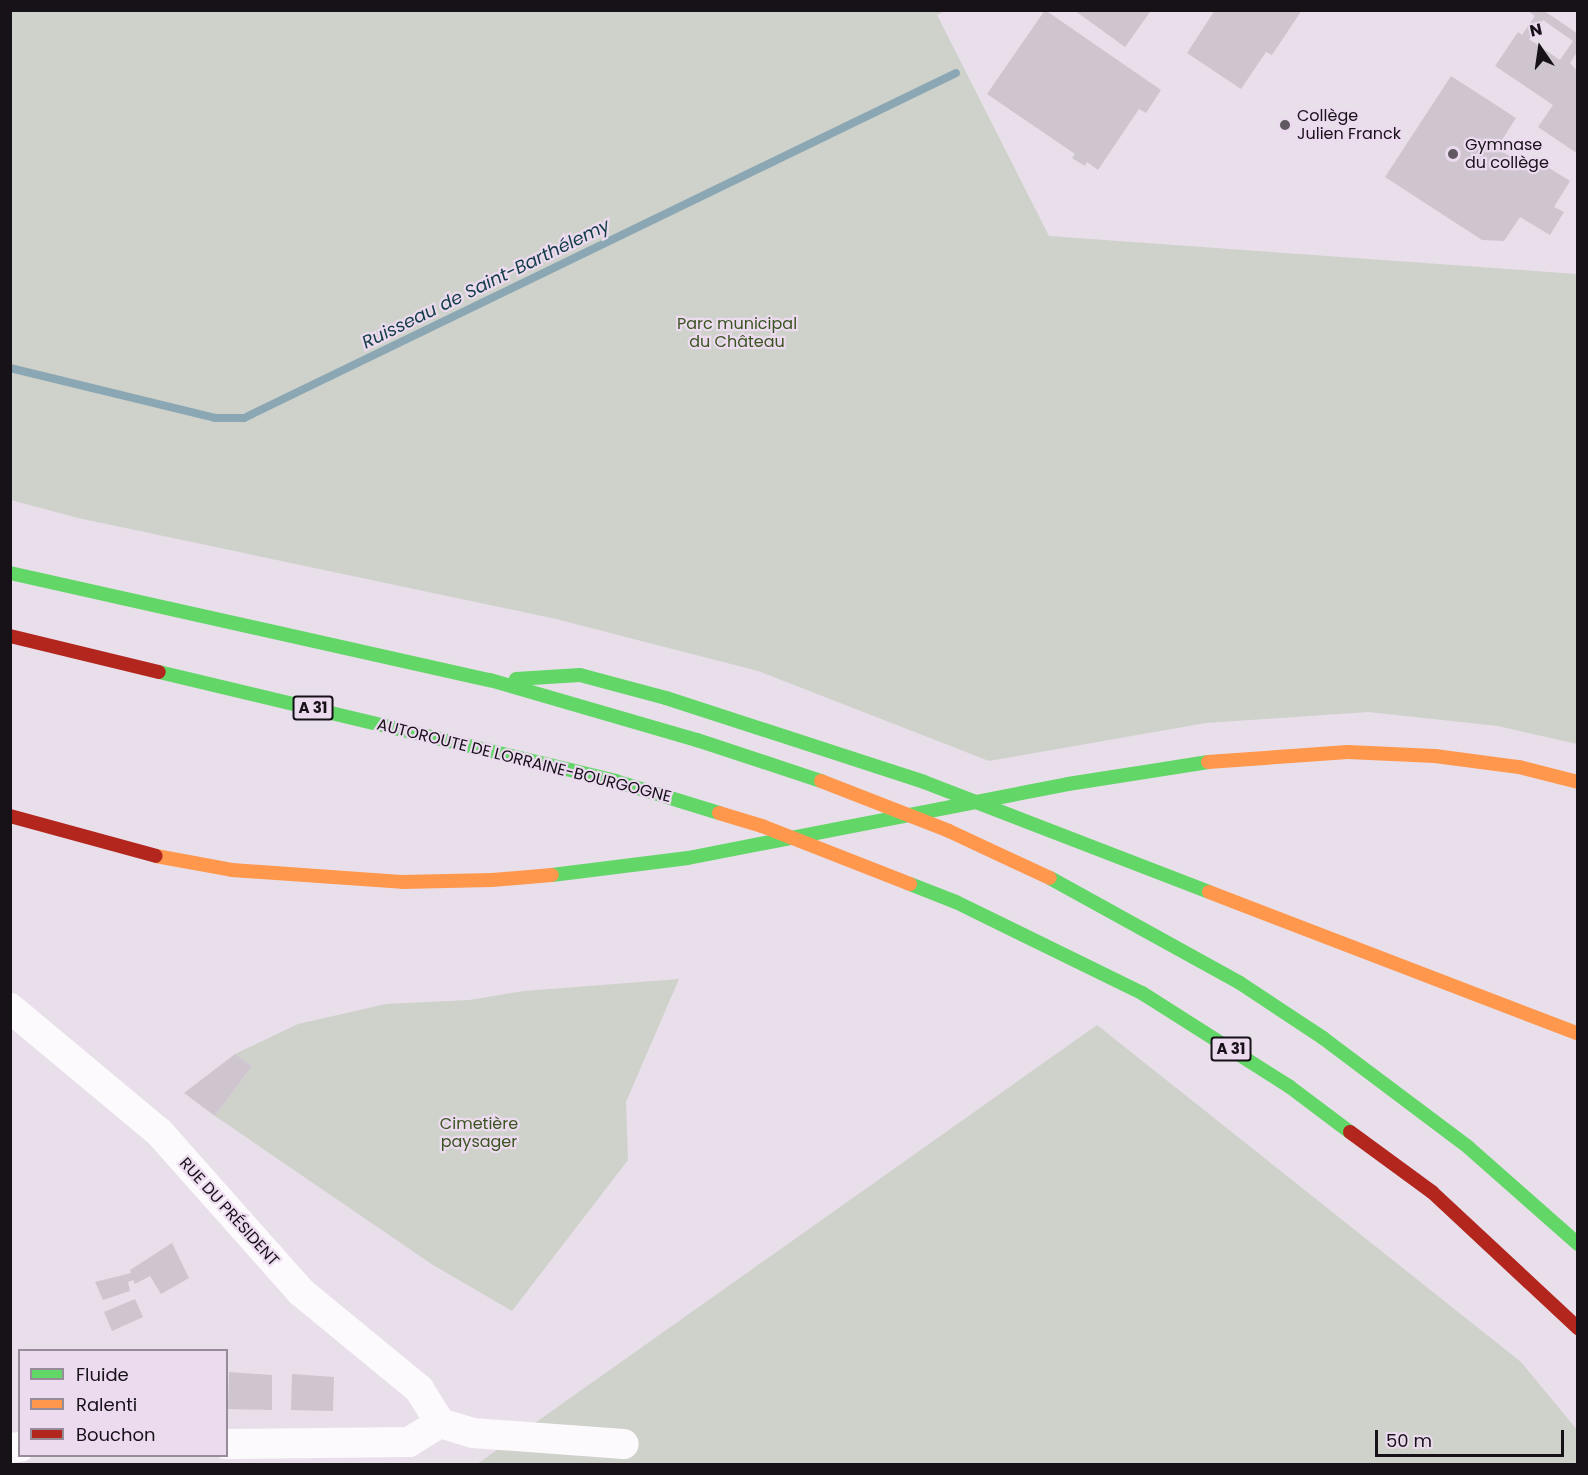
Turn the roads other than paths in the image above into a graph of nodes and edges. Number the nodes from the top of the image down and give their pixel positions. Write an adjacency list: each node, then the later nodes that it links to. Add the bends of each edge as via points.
1 (10, 573): 3 (highway)
2 (10, 636): 9 (highway, AUTOROUTE DE LORRAINE-BOURGOGNE / A 31, via 615,781 762,826 956,902 1142,993 1290,1087 1431,1192)
3 (490, 680): 7 (highway, via 580,675 830,749); 8 (highway, via 807,775 950,831 1061,883 1240,983 1323,1038 1468,1146)
4 (1578, 782): 5 (highway, via 1519,767 1435,756 1348,752 1255,757 1068,784 688,858 565,874 402,882 232,870 146,854)
5 (10, 816)
6 (10, 1008): 10 (street, RUE DU PRÉSIDENT, via 159,1132 301,1292 419,1389)
7 (1578, 1034)
8 (1578, 1244)
9 (1578, 1328)
10 (440, 1423): 11 (street, via 409,1442); 12 (street, via 473,1433)
11 (228, 1444)
12 (624, 1444)

